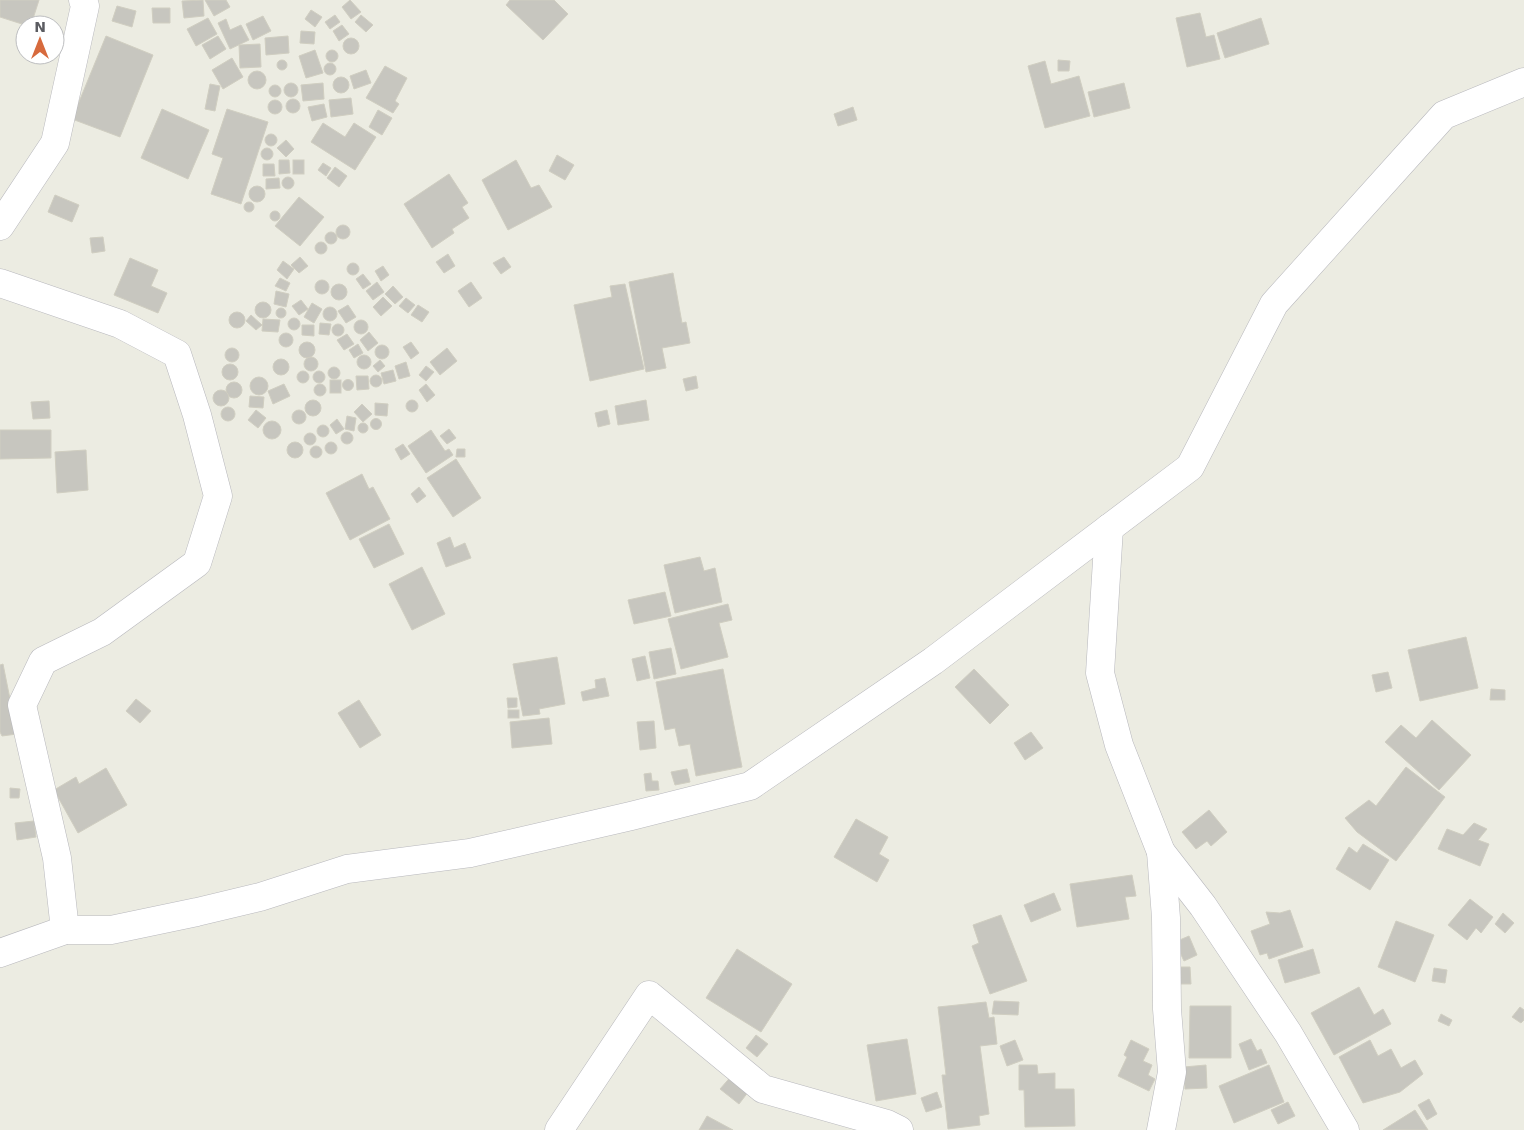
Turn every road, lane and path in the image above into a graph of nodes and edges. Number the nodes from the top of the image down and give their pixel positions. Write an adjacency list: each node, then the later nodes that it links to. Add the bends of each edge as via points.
1 (83, 0): 3 (street, via 85,6 56,144)
2 (1524, 82): 5 (street, via 1444,116 1274,304 1190,467)
3 (0, 226)
4 (0, 283): 7 (street, via 120,324 177,354 218,496 197,563 102,632 43,661 22,705 57,858)
5 (1109, 528): 6 (street, via 1100,673 1119,745); 7 (street, via 933,661 750,786 470,853 347,869 260,897 197,912 111,930)
6 (1161, 852): 11 (street, via 1172,1072); 12 (street, via 1203,906 1288,1033)
7 (65, 930): 8 (street)
8 (0, 953)
9 (559, 1130): 10 (street, via 649,995 763,1089)
10 (899, 1130)
11 (1160, 1130)
12 (1345, 1130)

